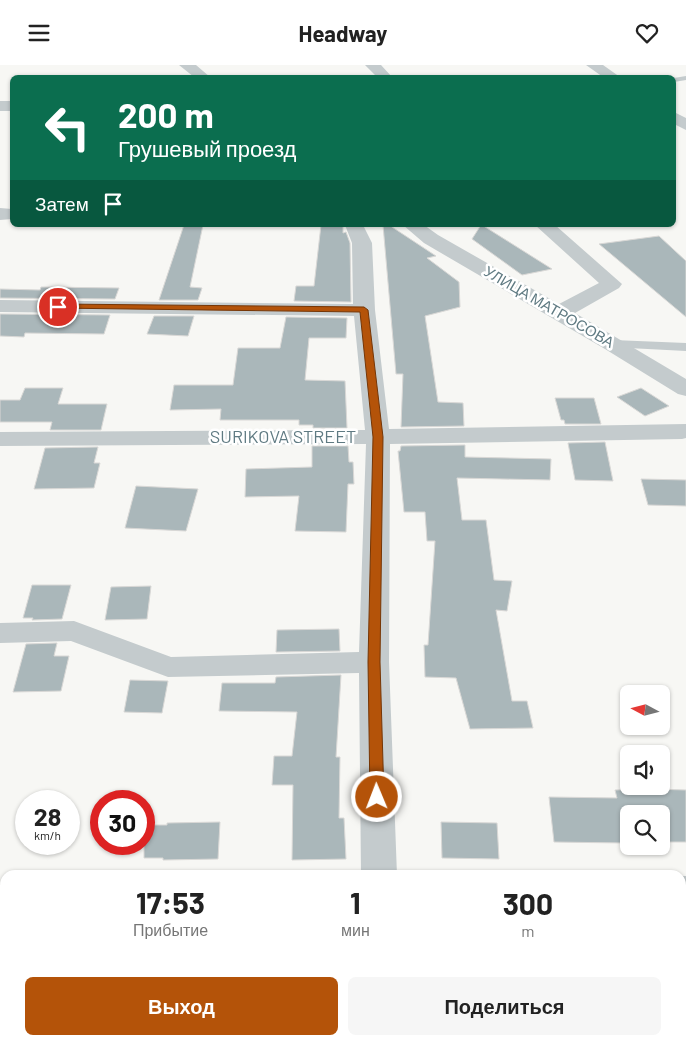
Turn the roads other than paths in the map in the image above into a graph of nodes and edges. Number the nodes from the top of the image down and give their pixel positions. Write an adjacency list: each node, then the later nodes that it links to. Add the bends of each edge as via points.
1 (186, 65): 4 (street)
2 (372, 65): 5 (street)
3 (593, 65): 6 (street)
4 (200, 75)
5 (383, 75)
6 (610, 75)
7 (355, 227): 11 (street, via 362,243)
8 (415, 227): 12 (street, УЛИЦА МАТРОСОВА)
9 (546, 227): 12 (street, via 612,284)
10 (0, 306): 11 (street)
11 (364, 310): 17 (street)
12 (559, 313): 13 (street, УЛИЦА МАТРОСОВА)
13 (613, 344): 14 (lane); 15 (street, УЛИЦА МАТРОСОВА)
14 (686, 347)
15 (686, 389)
16 (686, 431): 17 (street, SURIKOVA STREET)
17 (378, 437): 18 (street, SURIKOVA STREET); 20 (street)
18 (0, 439)
19 (0, 633): 20 (street, via 74,631 168,667)
20 (374, 662): 21 (street)
21 (379, 870)

